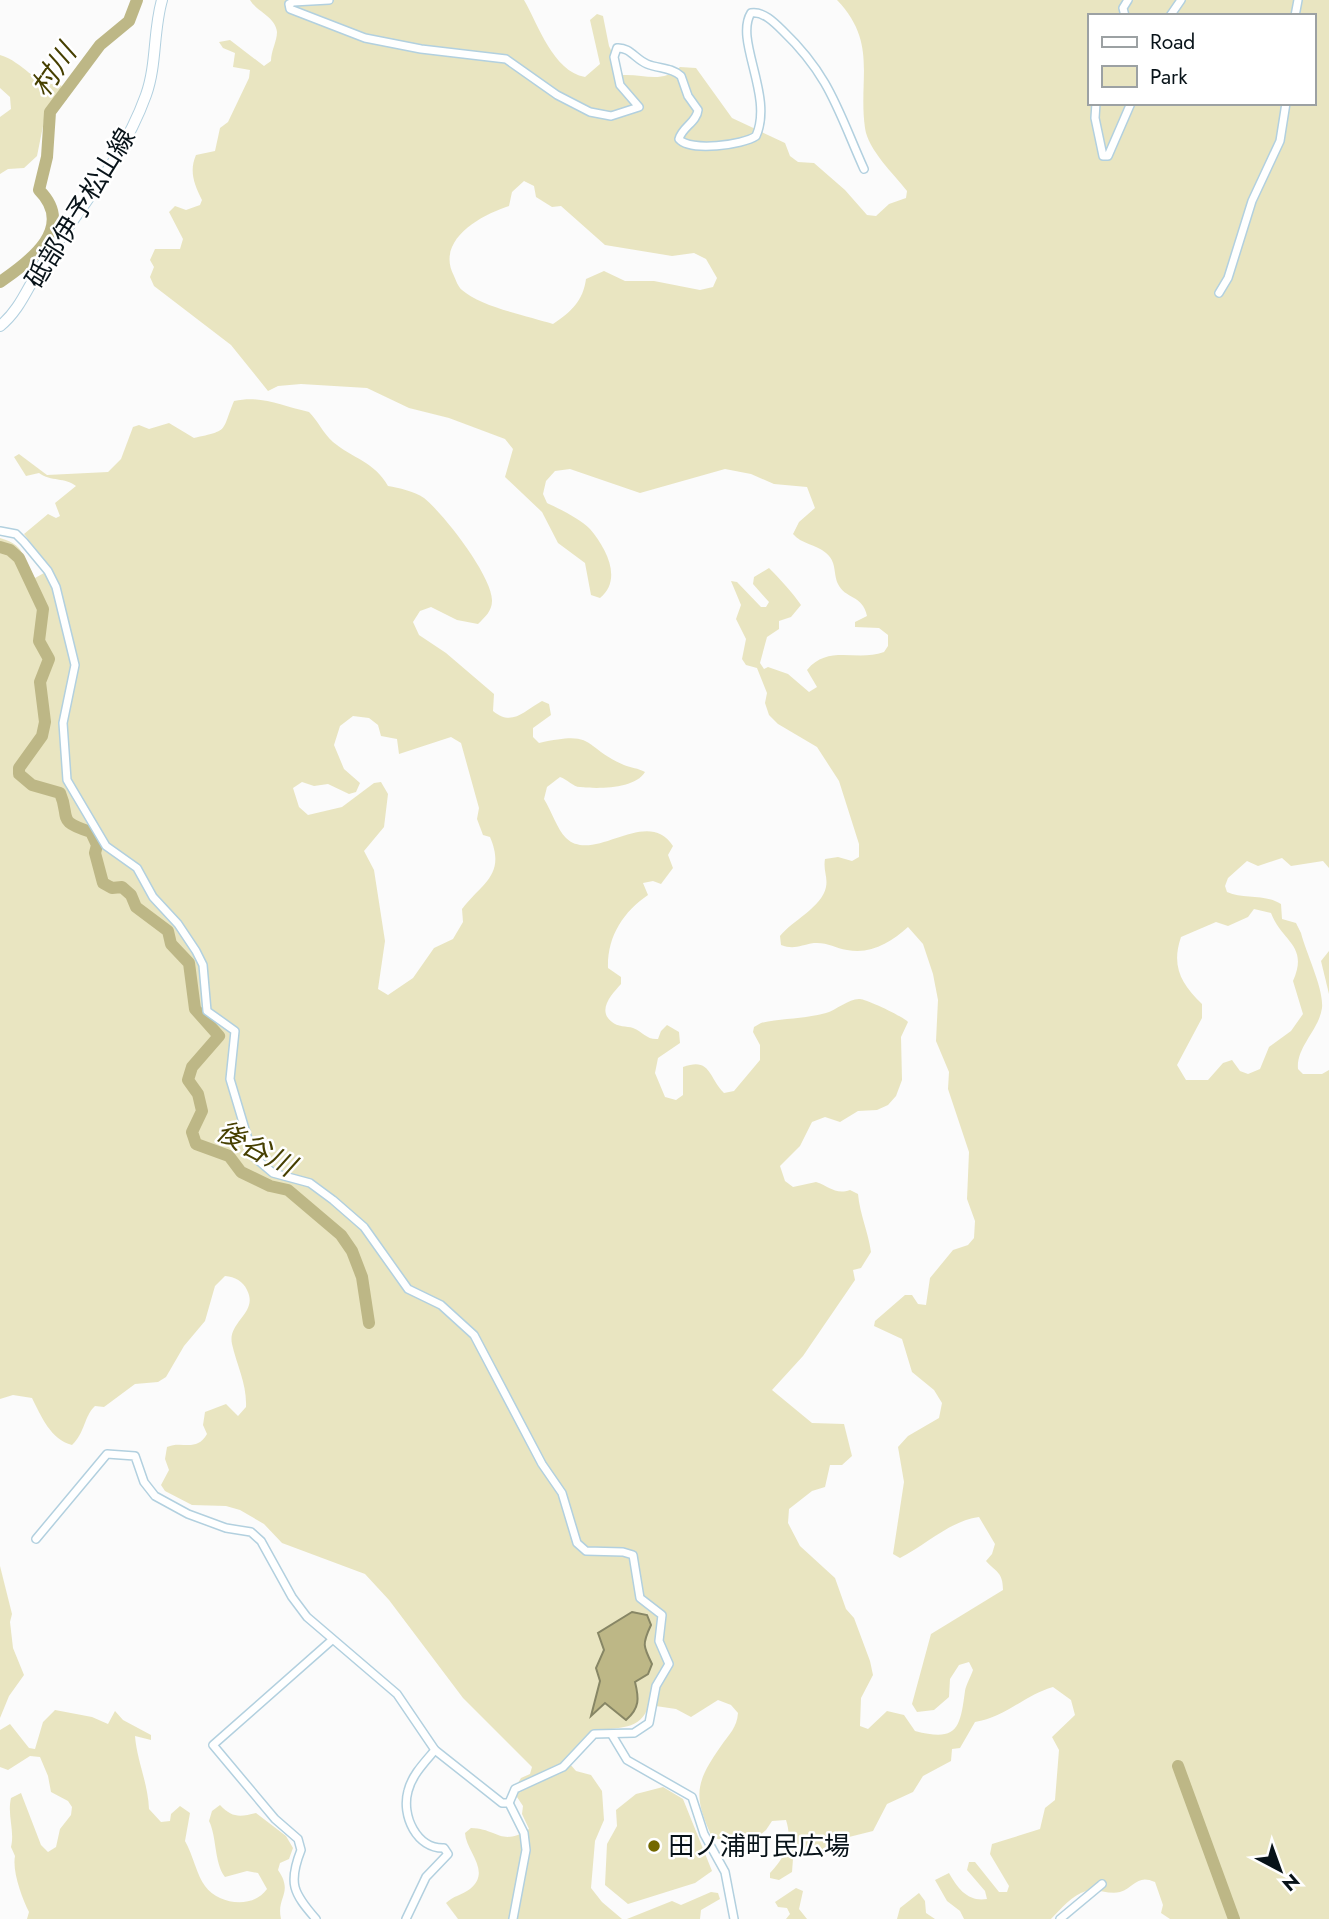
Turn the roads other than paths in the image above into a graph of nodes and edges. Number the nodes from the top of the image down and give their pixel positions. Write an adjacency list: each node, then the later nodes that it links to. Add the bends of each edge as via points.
1 (162, 0): 8 (main road, 砥部伊予松山線, via 156,18 152,73 134,121 89,201 21,303)
2 (328, 0): 6 (street, via 289,4 290,9 365,38 506,59 557,95 602,116 639,107 624,93 616,67 614,51 627,48 647,64 681,76 698,110 679,139 689,146 736,143 756,136 761,96 746,25 751,13 760,13 816,65 843,113)
3 (1096, 105): 4 (street, via 1103,156 1115,146)
4 (1130, 105)
5 (1286, 105): 7 (street, via 1280,141 1252,201)
6 (864, 169)
7 (1219, 293)
8 (0, 326)
9 (0, 531): 12 (street, via 16,534 24,542 55,587 75,665 63,723 67,780 106,846 137,868 153,897 201,958 207,1011 234,1031 230,1079 253,1156 274,1173 310,1183 333,1200 364,1227 408,1289 441,1305 466,1326 562,1493 577,1543 586,1551 633,1555 640,1598 662,1615 659,1641 668,1664 656,1686 649,1723 634,1732)
10 (36, 1539): 11 (street, via 107,1454 135,1456 144,1482 155,1496 188,1514 251,1532 261,1541 299,1607)
11 (332, 1640): 13 (street, via 397,1694); 16 (street, via 213,1745 275,1819 298,1839 301,1850 292,1880)
12 (612, 1735): 14 (street, via 594,1734 563,1767 515,1790); 19 (street, via 627,1760 692,1797 704,1834 725,1872)
13 (435, 1750): 14 (street, via 502,1803); 17 (street, via 415,1773 408,1789 407,1813 416,1834 430,1847 444,1848 448,1854 426,1877)
14 (509, 1803): 18 (street, via 524,1833 526,1850)
15 (1102, 1884): 20 (street)
16 (316, 1919)
17 (406, 1919)
18 (513, 1919)
19 (734, 1919)
20 (1060, 1919)

